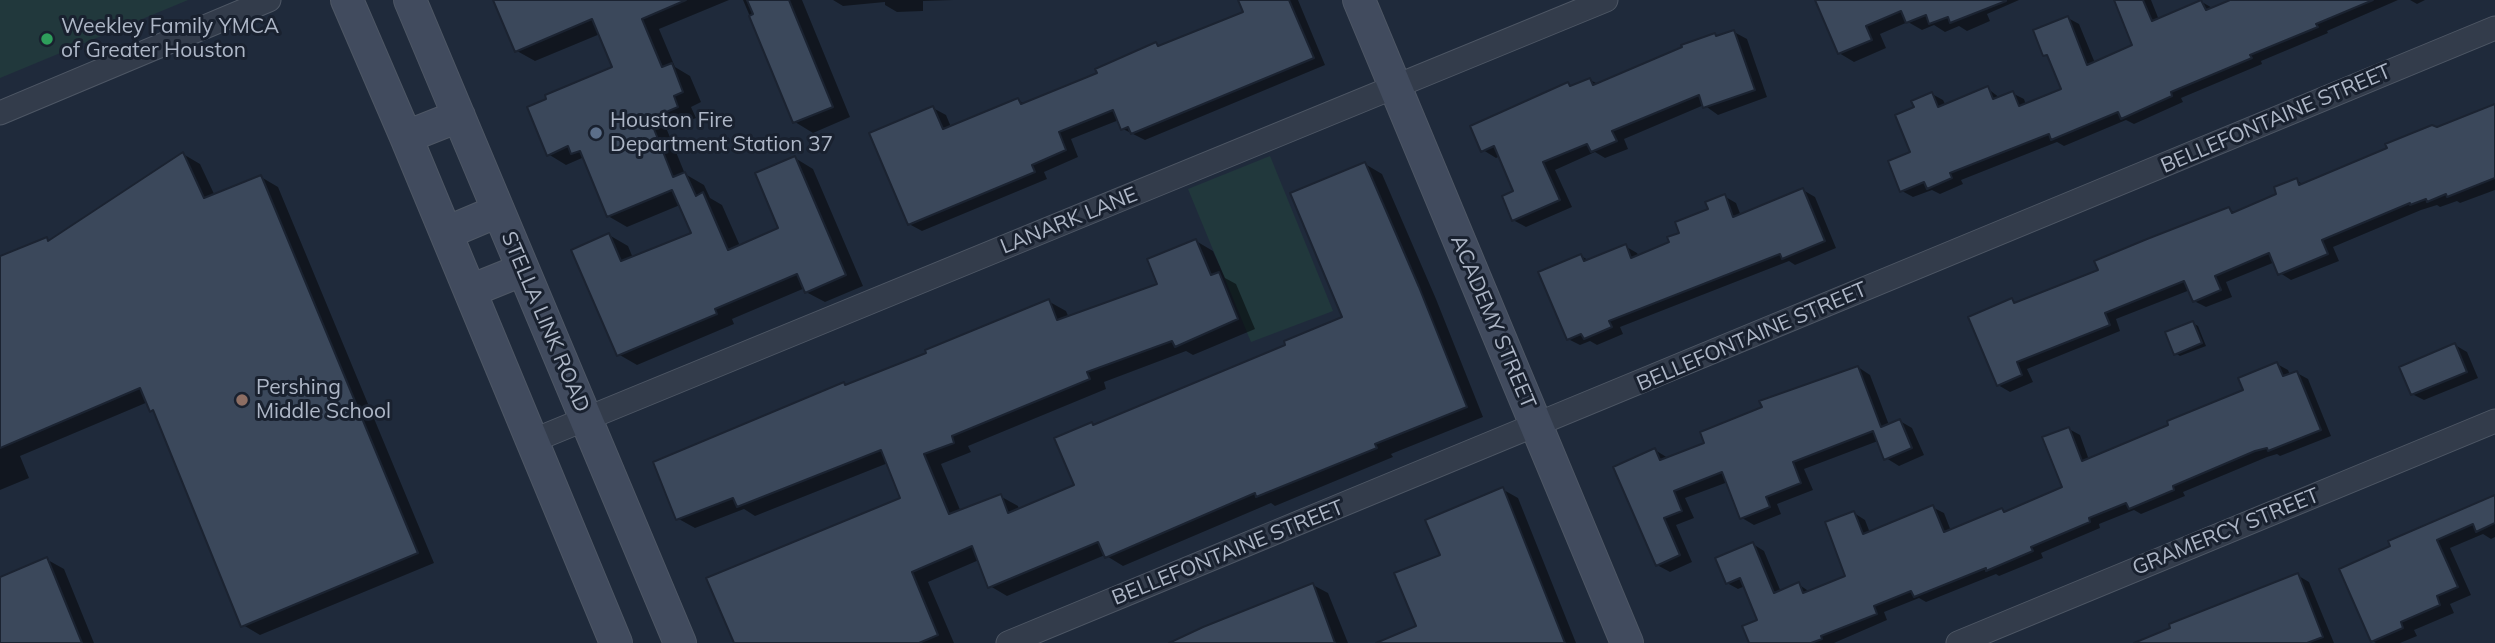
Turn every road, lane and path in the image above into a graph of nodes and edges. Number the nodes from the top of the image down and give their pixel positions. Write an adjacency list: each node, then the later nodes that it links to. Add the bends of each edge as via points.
1 (269, 0): 8 (street)
2 (346, 0): 10 (main road)
3 (410, 0): 9 (main road, STELLA LINK ROAD)
4 (1359, 0): 7 (main road, ACADEMY STREET)
5 (1606, 0): 7 (street, LANARK LANE)
6 (2495, 29): 17 (street, BELLEFONTAINE STREET)
7 (1395, 87): 15 (street, LANARK LANE); 17 (main road, ACADEMY STREET)
8 (0, 113)
9 (459, 116): 10 (main road); 11 (main road, STELLA LINK ROAD)
10 (407, 137): 12 (main road)
11 (498, 212): 12 (main road); 13 (main road, STELLA LINK ROAD)
12 (446, 233): 14 (main road)
13 (522, 270): 14 (main road); 15 (main road, STELLA LINK ROAD)
14 (470, 291): 18 (main road)
15 (586, 419): 18 (street, LANARK LANE); 20 (main road, STELLA LINK ROAD)
16 (2495, 421): 23 (street, GRAMERCY STREET)
17 (1536, 426): 21 (street, BELLEFONTAINE STREET); 22 (main road, ACADEMY STREET)
18 (532, 441): 19 (main road)
19 (616, 643)
20 (680, 643)
21 (1008, 643)
22 (1627, 643)
23 (1958, 643)

